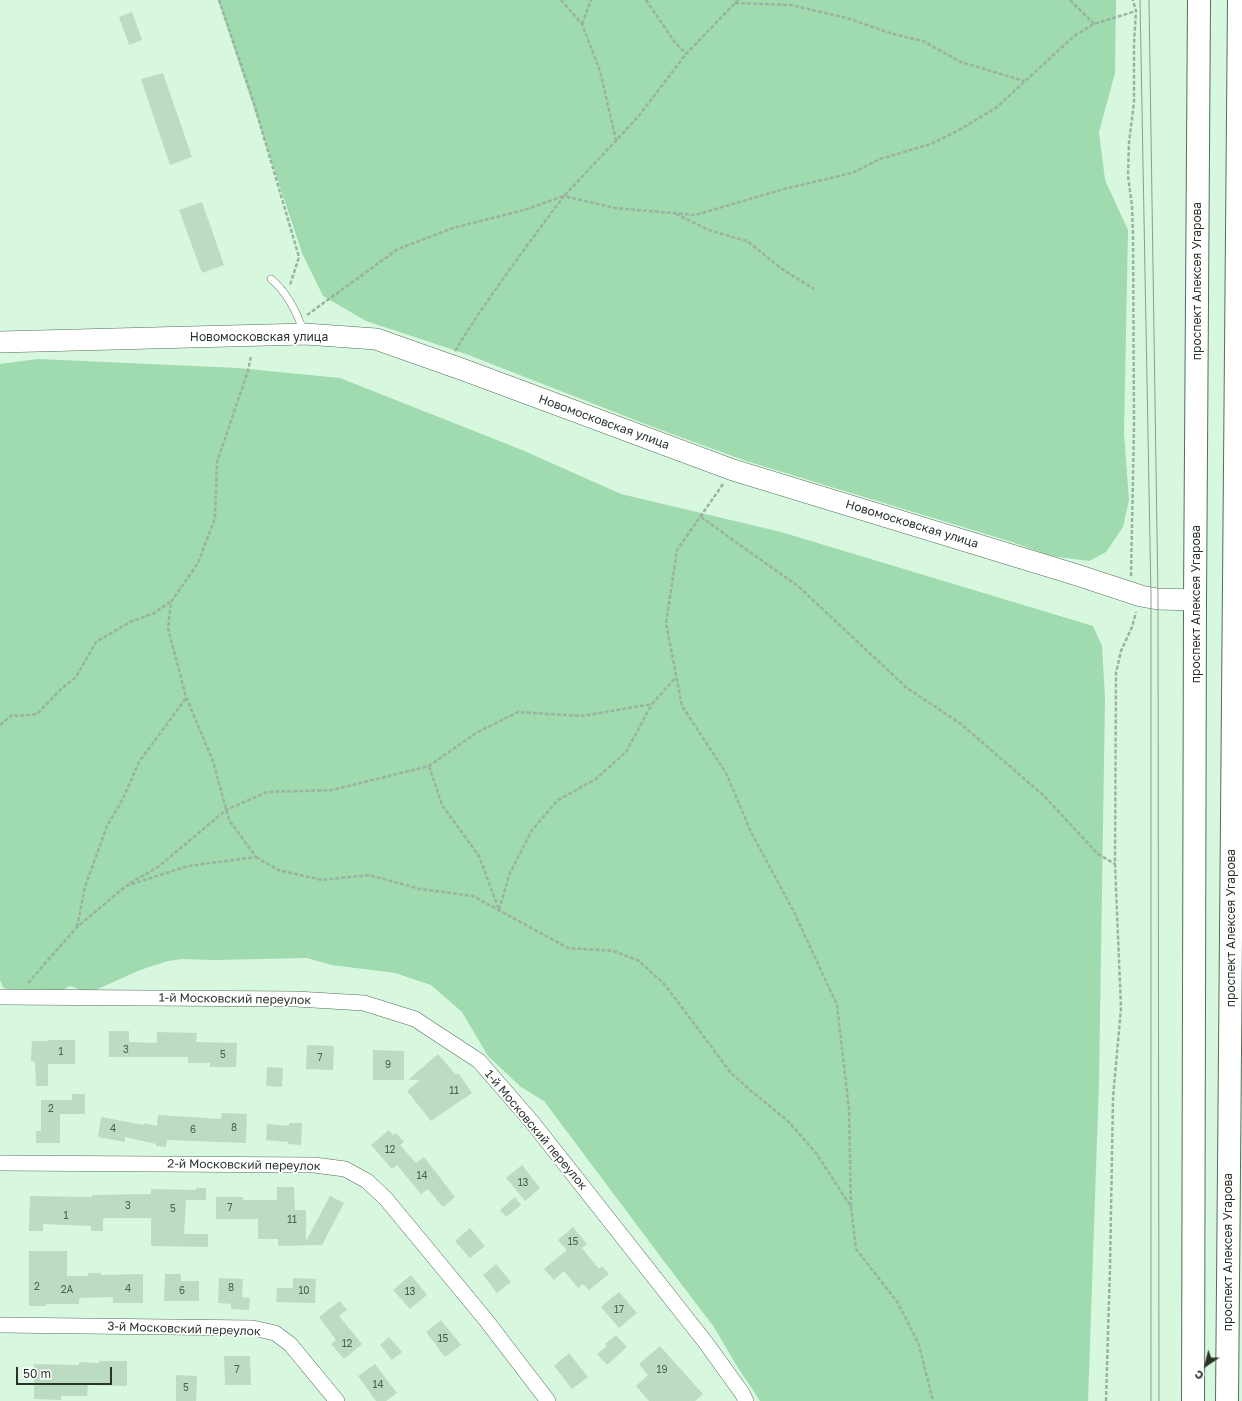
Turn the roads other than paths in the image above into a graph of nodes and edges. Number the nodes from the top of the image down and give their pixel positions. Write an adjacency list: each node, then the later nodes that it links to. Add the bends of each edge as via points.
1 (1199, 0): 6 (main road, проспект Алексея Угарова)
2 (1239, 0): 14 (main road, проспект Алексея Угарова)
3 (271, 279): 4 (lane, via 285,292)
4 (302, 327): 5 (street, Новомосковская улица); 6 (street, Новомосковская улица, via 376,339 733,470 1136,594 1158,599)
5 (0, 342)
6 (1195, 600): 13 (main road, проспект Алексея Угарова)
7 (0, 996): 12 (street, 1-й Московский переулок, via 296,999 364,1003 415,1018 479,1061 532,1122 706,1342)
8 (0, 1163): 11 (street, 2-й Московский переулок, via 314,1165 346,1169 367,1181 386,1199 486,1320)
9 (0, 1324): 10 (street, 3-й Московский переулок, via 253,1328 275,1333 290,1344)
10 (337, 1401)
11 (548, 1401)
12 (746, 1401)
13 (1193, 1401)
14 (1227, 1401)

